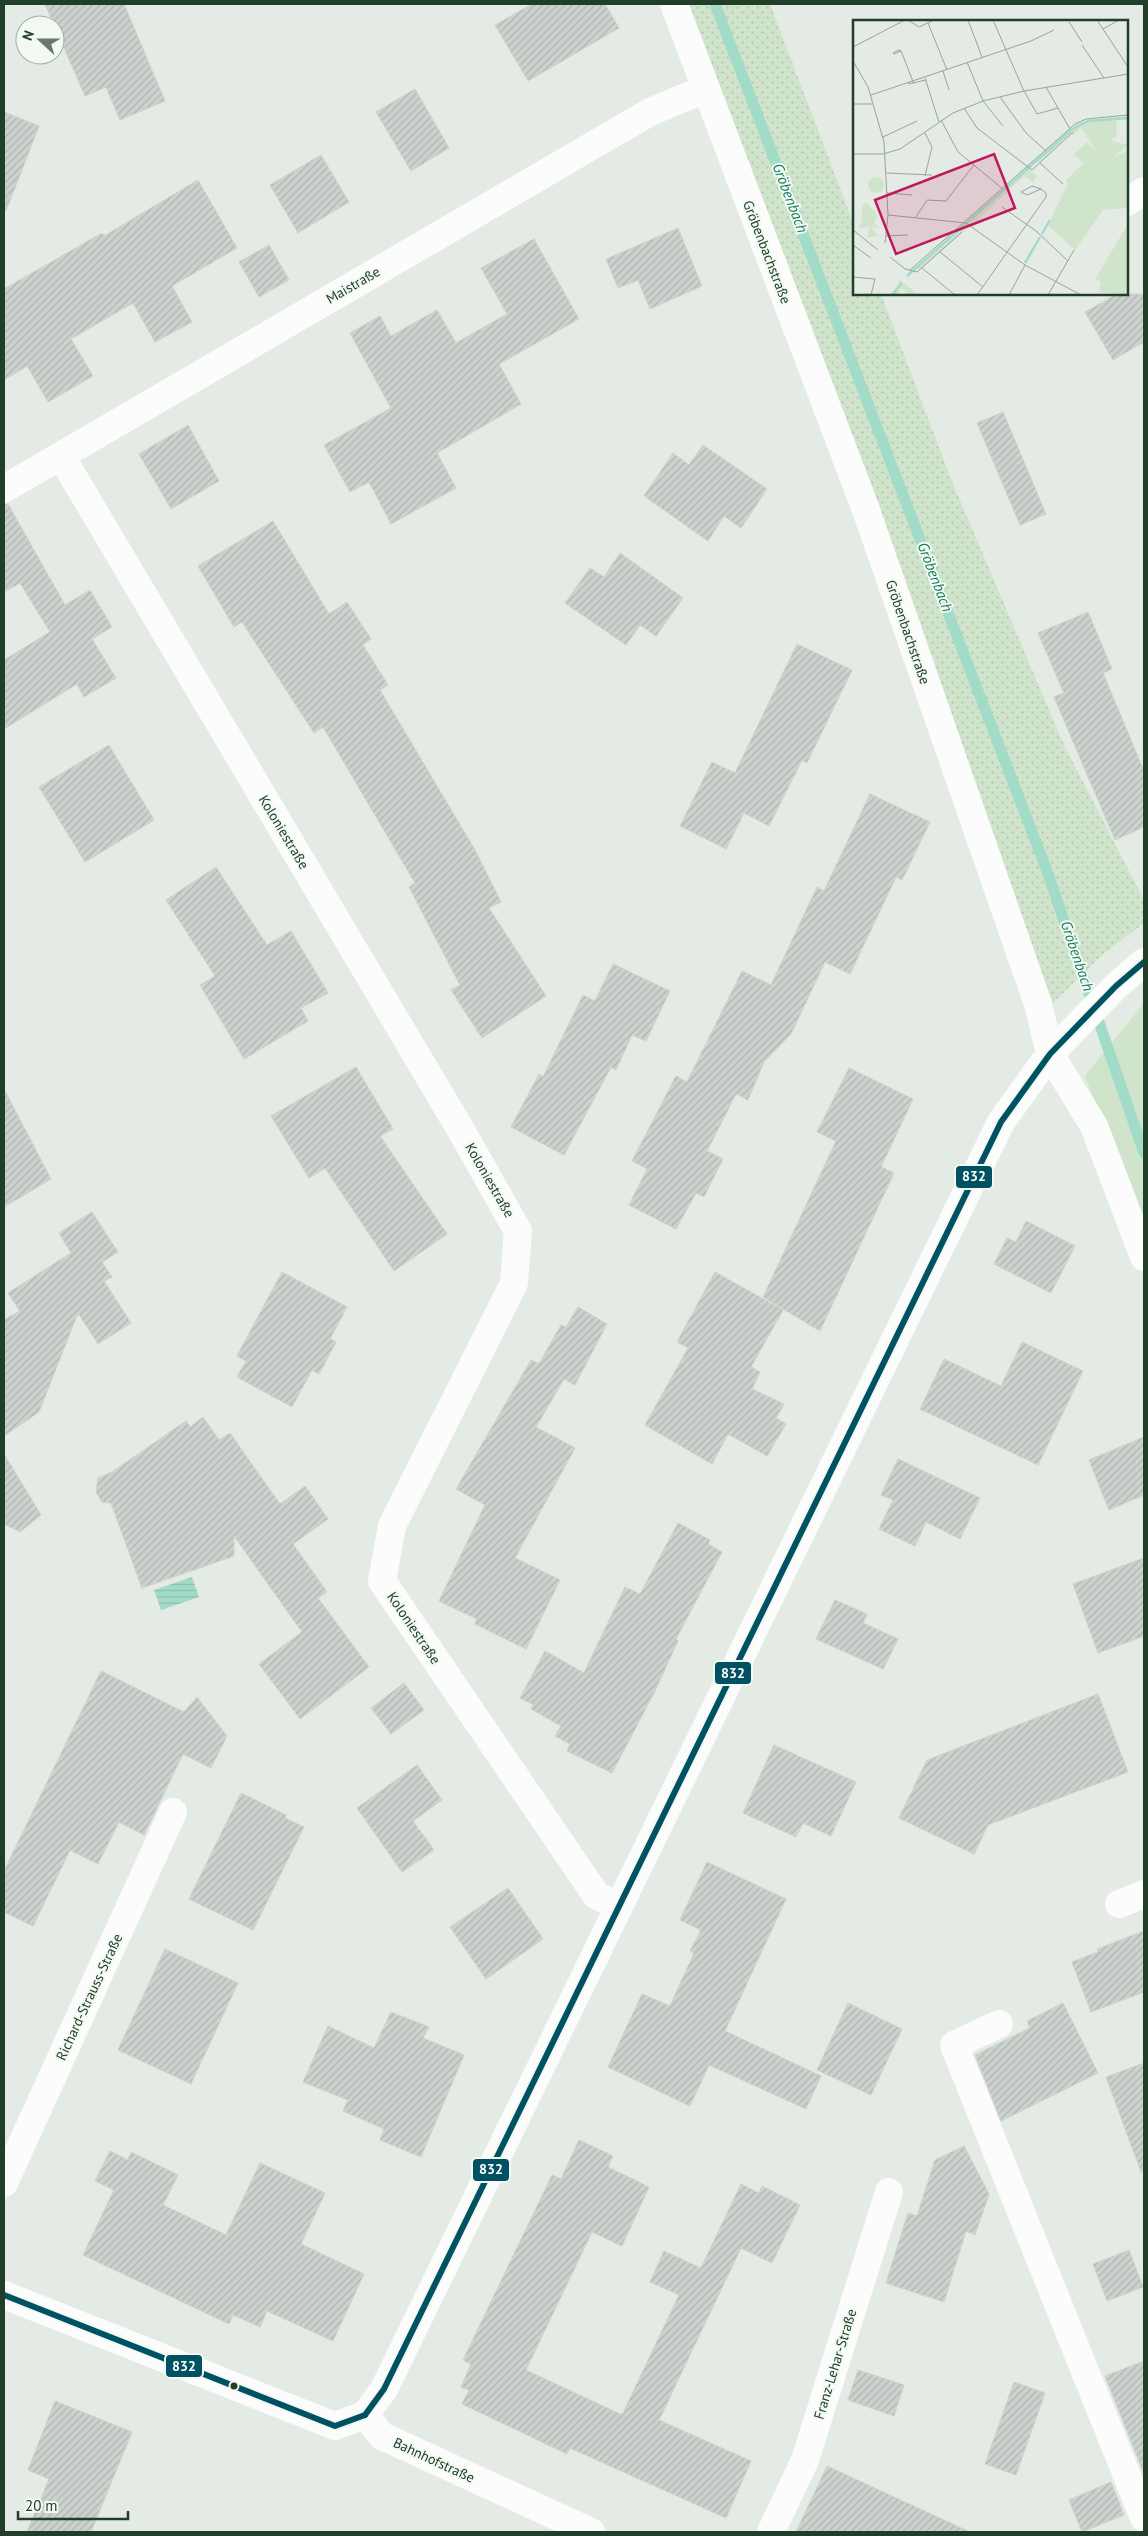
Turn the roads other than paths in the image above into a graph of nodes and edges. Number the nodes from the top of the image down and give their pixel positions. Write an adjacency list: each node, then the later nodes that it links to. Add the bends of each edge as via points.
1 (674, 4): 2 (street, Gröbenbachstraße)
2 (705, 89): 5 (street, Maistraße, via 650,112); 8 (street, Gröbenbachstraße, via 866,510 1038,1004)
3 (1144, 191): 4 (street)
4 (1128, 201)
5 (61, 456): 6 (street, Maistraße); 13 (street, Koloniestraße, via 518,1231 514,1284 392,1526 382,1581 596,1895)
6 (4, 489)
7 (1144, 962): 8 (street)
8 (1050, 1054): 9 (street, Gröbenbachstraße, via 1094,1126); 13 (street, via 1001,1122)
9 (1144, 1257)
10 (174, 1812): 15 (street, Richard-Strauss-Straße)
11 (1144, 1894): 12 (street)
12 (1119, 1904)
13 (618, 1906): 18 (street, via 384,2389)
14 (999, 2024): 19 (street, via 954,2045)
15 (4, 2183)
16 (889, 2192): 21 (street, Franz-Lehar-Straße, via 804,2460)
17 (4, 2295): 18 (street, via 335,2426)
18 (365, 2415): 20 (street, Bahnhofstraße, via 382,2436)
19 (1144, 2518)
20 (591, 2532)
21 (770, 2532)

